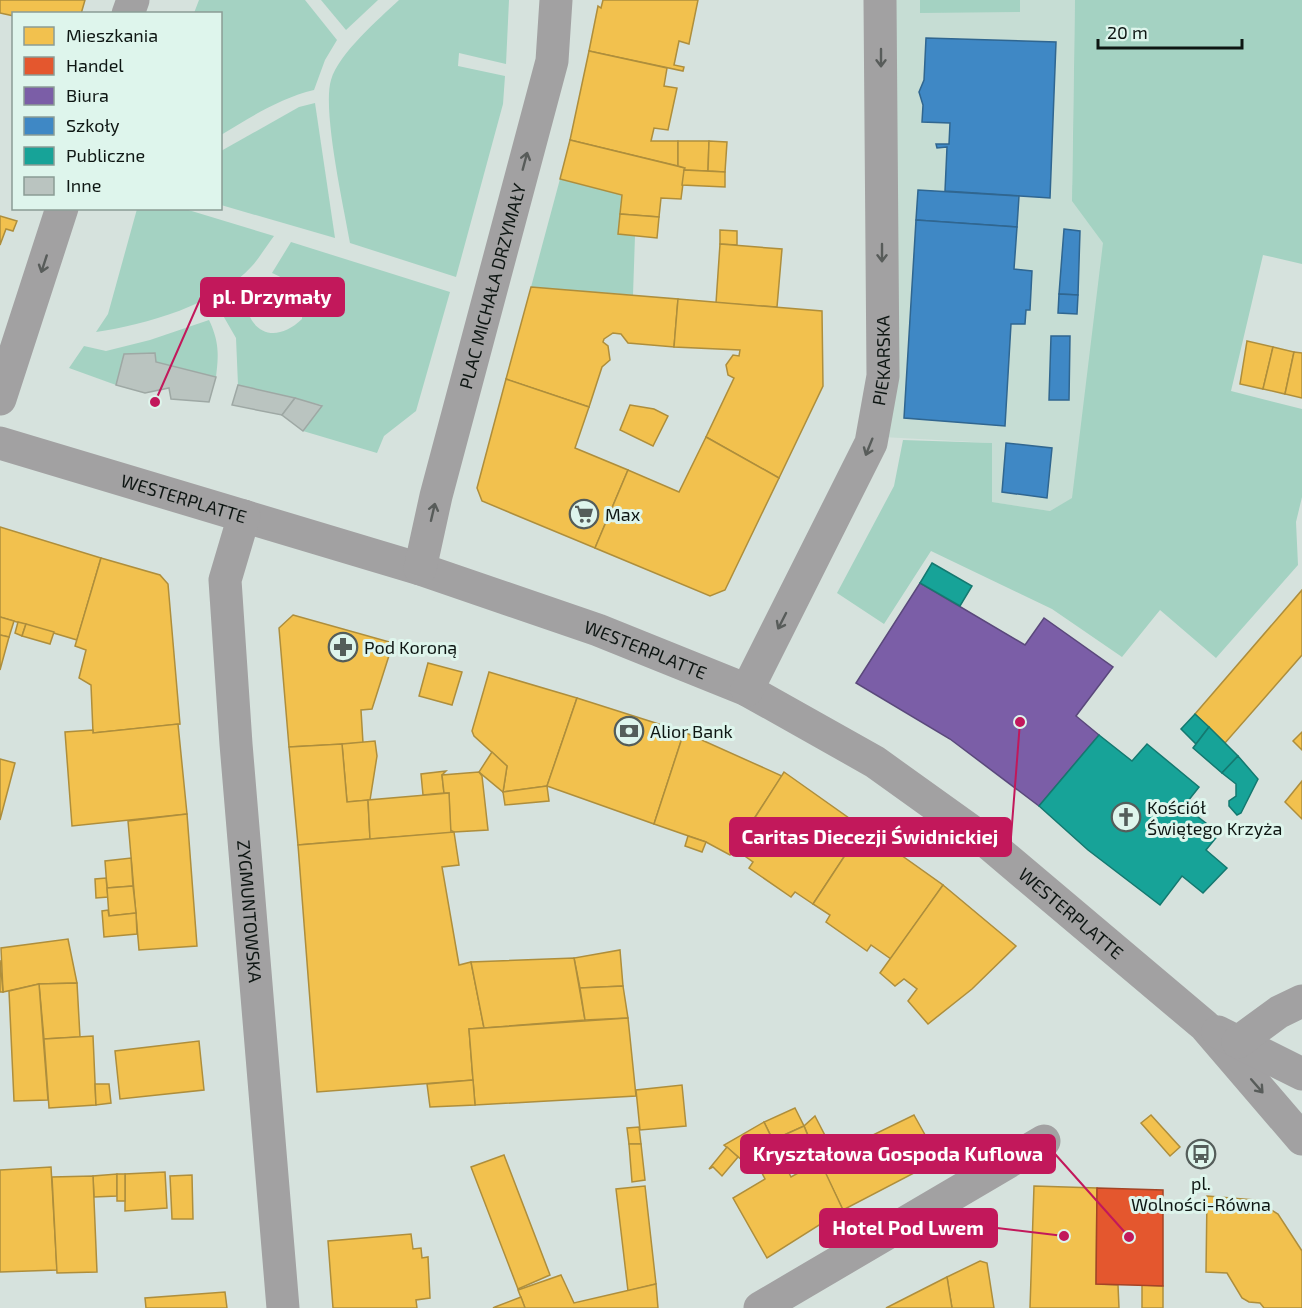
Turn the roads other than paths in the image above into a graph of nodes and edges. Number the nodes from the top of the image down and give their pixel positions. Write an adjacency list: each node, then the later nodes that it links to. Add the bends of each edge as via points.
1 (555, 0): 7 (street, PLAC MICHAŁA DRZYMAŁY, one-way to 1, via 552,61)
2 (880, 0): 8 (street, PIEKARSKA, one-way to 8, via 883,376 872,443)
3 (61, 210): 4 (street, one-way to 4)
4 (0, 399)
5 (0, 443): 6 (street, WESTERPLATTE)
6 (244, 516): 7 (street, WESTERPLATTE); 15 (street, ZYGMUNTOWSKA, via 225,580)
7 (420, 569): 8 (street, WESTERPLATTE, via 598,630)
8 (747, 690): 10 (street, WESTERPLATTE, via 875,762 988,843)
9 (1302, 1000): 11 (street)
10 (1205, 1026): 11 (street, WESTERPLATTE); 13 (street, WESTERPLATTE, one-way to 13)
11 (1238, 1042): 12 (street, WESTERPLATTE)
12 (1302, 1074)
13 (1302, 1139)
14 (1044, 1140): 16 (street)
15 (283, 1308)
16 (760, 1308)

